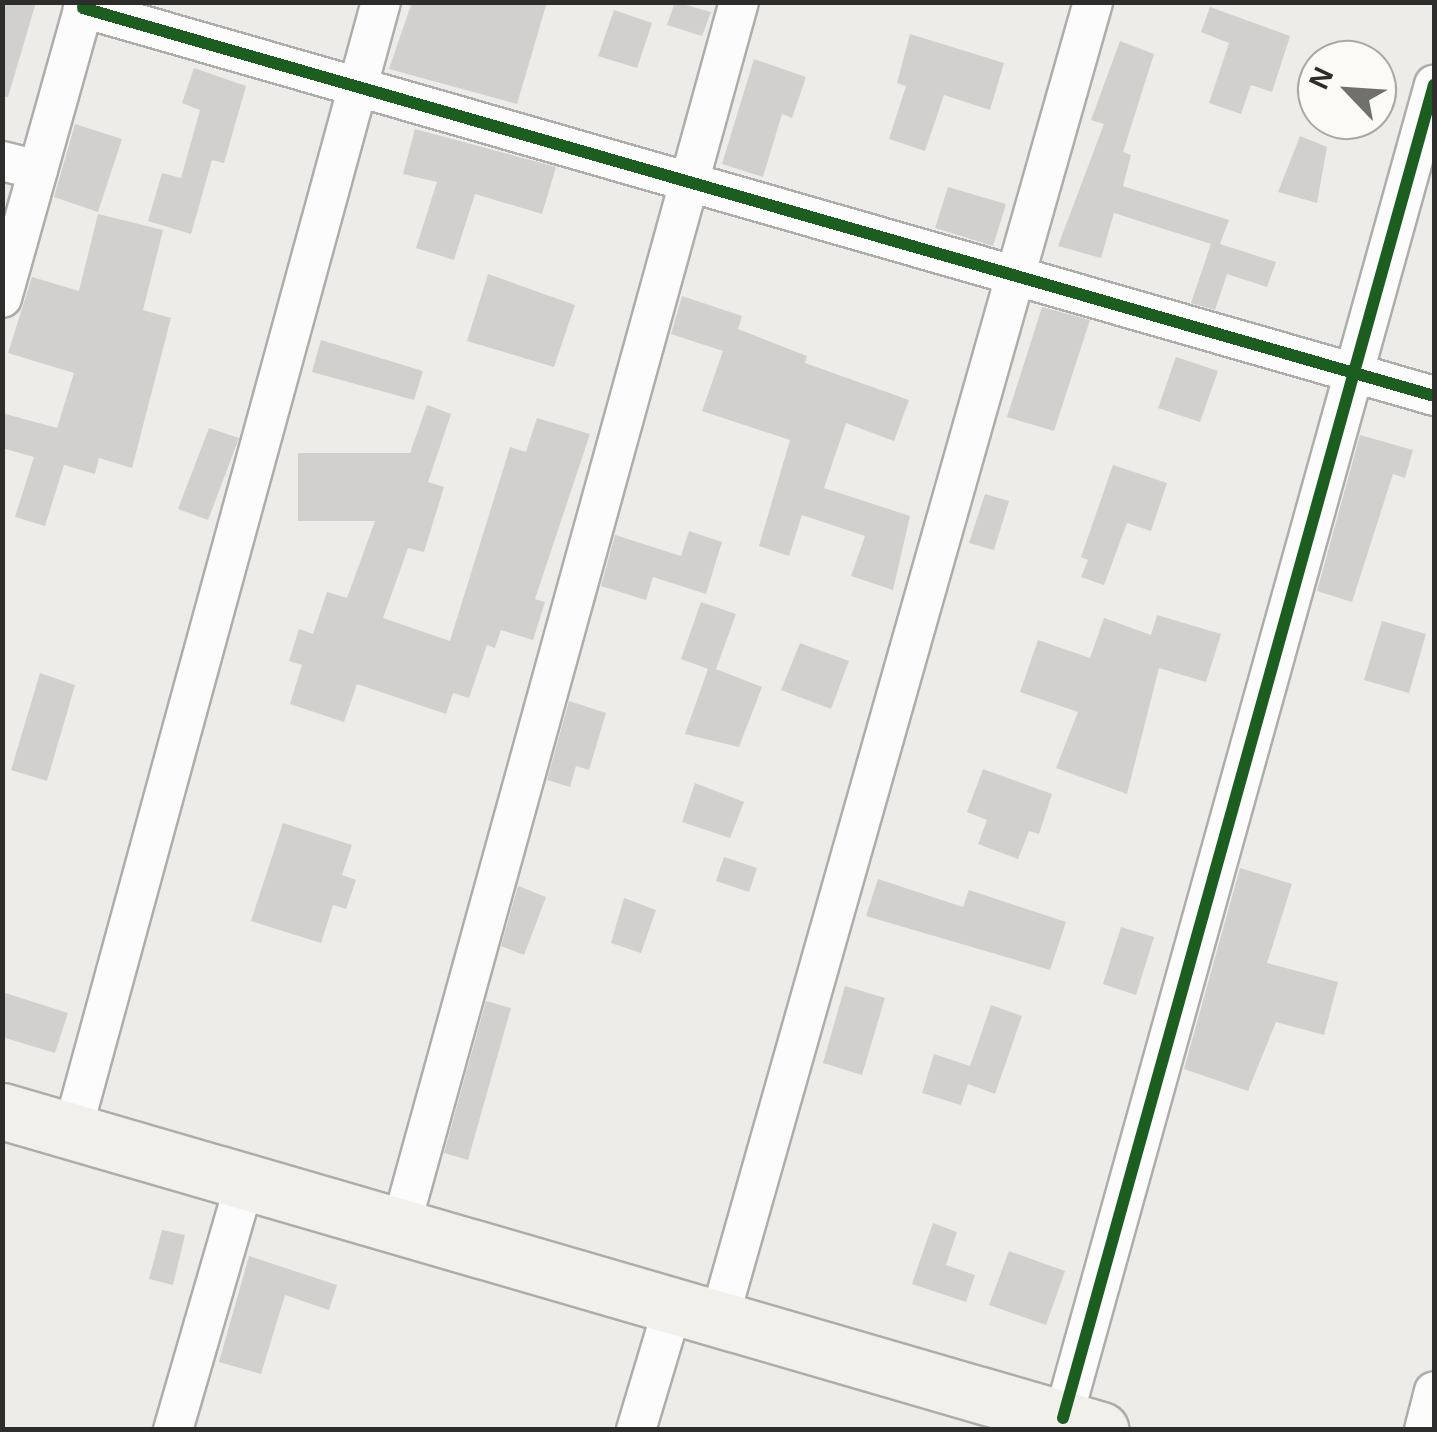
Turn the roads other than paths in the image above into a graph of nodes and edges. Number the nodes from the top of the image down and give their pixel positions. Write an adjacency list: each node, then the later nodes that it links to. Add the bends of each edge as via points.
1 (381, 2): 6 (street)
2 (739, 2): 8 (street)
3 (1093, 2): 9 (street)
4 (84, 5): 6 (street); 7 (street)
5 (1434, 85): 11 (street)
6 (358, 86): 8 (street); 14 (street)
7 (20, 166): 10 (street)
8 (687, 182): 9 (street); 16 (street)
9 (1015, 276): 11 (street); 17 (street)
10 (2, 298)
11 (1354, 372): 12 (street); 19 (street)
12 (1434, 396)
13 (2, 1112): 14 (main road)
14 (72, 1132): 15 (main road)
15 (244, 1186): 16 (main road); 20 (street)
16 (400, 1229): 17 (main road)
17 (695, 1316): 19 (main road); 21 (street)
18 (1434, 1390): 22 (street)
19 (1082, 1424)
20 (172, 1430)
21 (636, 1430)
22 (1424, 1430)

